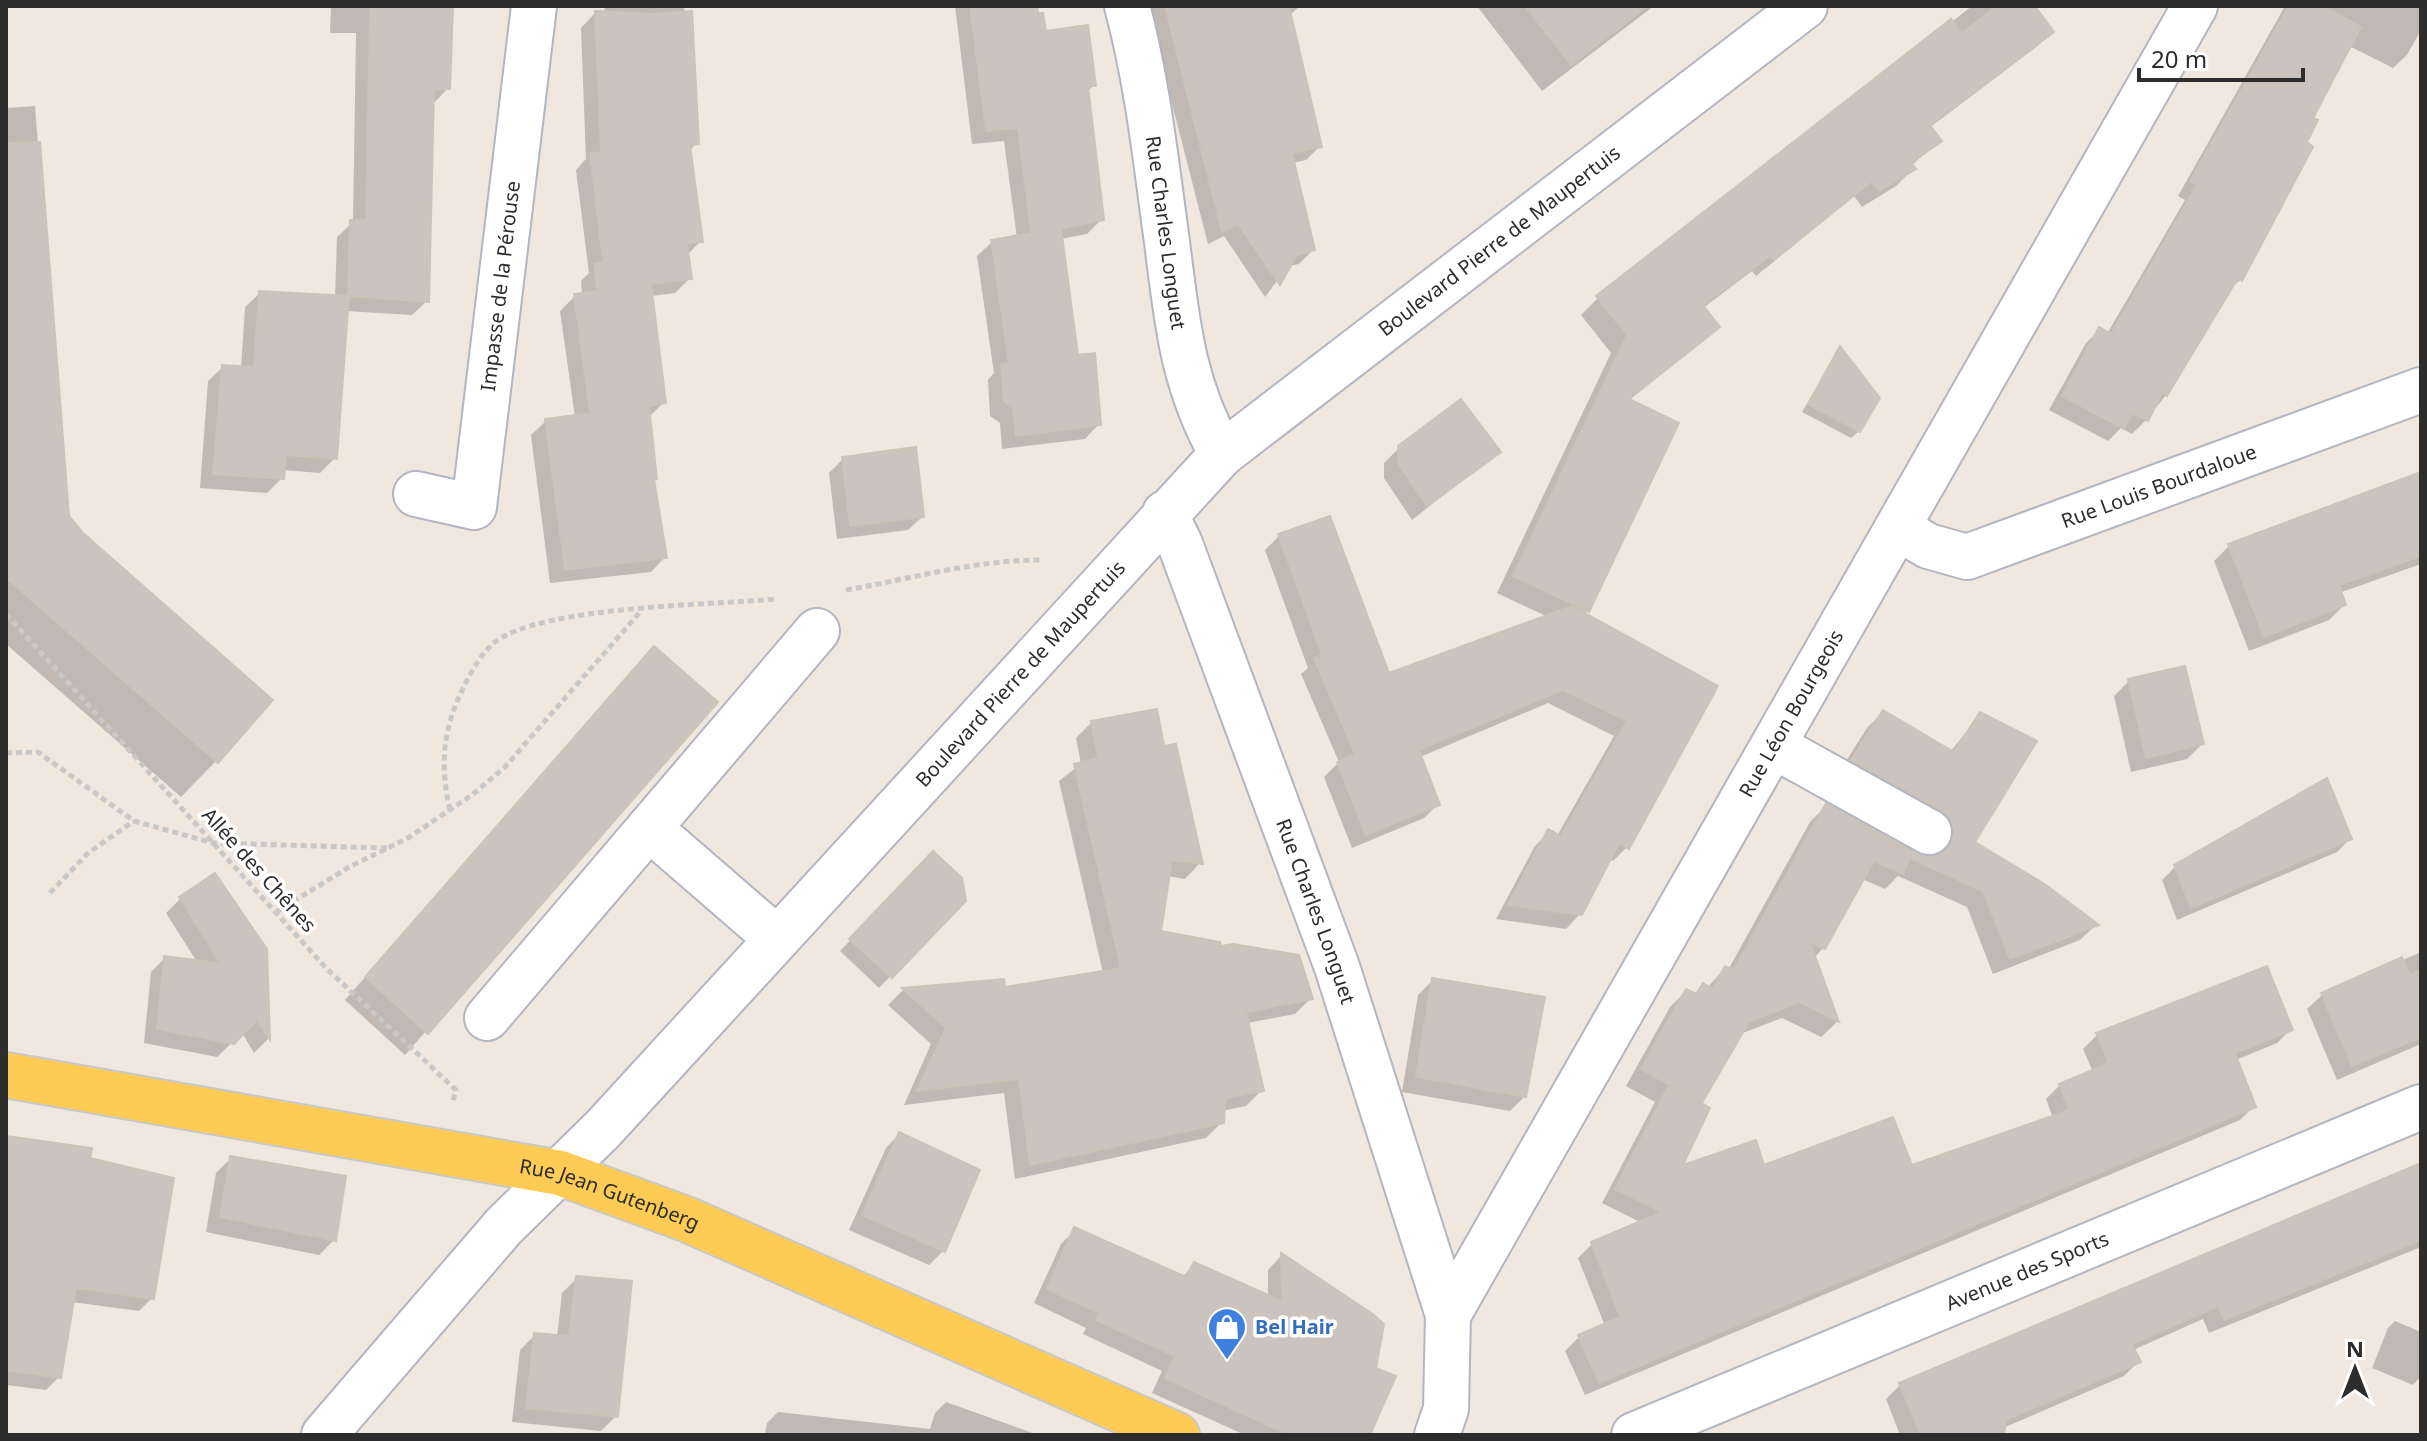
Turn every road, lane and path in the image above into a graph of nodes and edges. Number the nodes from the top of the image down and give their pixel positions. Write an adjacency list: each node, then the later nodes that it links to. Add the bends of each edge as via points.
1 (534, 6): 7 (street, Impasse de la Pérouse, via 474,507)
2 (1127, 6): 6 (street, Rue Charles Longuet, via 1144,73 1182,355 1200,416)
3 (1805, 6): 6 (street, Boulevard Pierre de Maupertuis)
4 (2195, 6): 9 (street, Rue Léon Bourgeois)
5 (2421, 390): 9 (street, Rue Louis Bourdaloue, via 1967,557 1928,546)
6 (1222, 454): 8 (street, Boulevard Pierre de Maupertuis)
7 (416, 494)
8 (1165, 513): 25 (street, Boulevard Pierre de Maupertuis); 31 (street, Rue Charles Longuet, via 1337,967)
9 (1898, 528): 15 (street, Rue Léon Bourgeois)
10 (1041, 560): 13 (path, via 955,567)
11 (783, 598): 12 (path)
12 (642, 610): 17 (path, via 504,768); 17 (path, via 573,616 526,627 496,642 477,662 444,734)
13 (826, 612): 19 (street)
14 (6, 614): 21 (path, Allée des Chênes)
15 (1774, 746): 20 (street); 31 (street, Rue Léon Bourgeois)
16 (6, 753): 18 (path, via 38,752)
17 (450, 810): 22 (path)
18 (134, 821): 21 (path); 23 (path, via 88,853)
19 (649, 828): 25 (street); 26 (street)
20 (1929, 832)
21 (213, 843): 22 (path); 24 (path, Allée des Chênes)
22 (388, 848): 24 (path)
23 (50, 893)
24 (276, 912): 29 (path, Allée des Chênes, via 326,968 456,1090)
25 (776, 938): 30 (street, Boulevard Pierre de Maupertuis)
26 (487, 1018)
27 (6, 1075): 29 (main road, Rue Jean Gutenberg)
28 (2421, 1107): 35 (street, Avenue des Sports)
29 (439, 1151): 30 (main road, Rue Jean Gutenberg)
30 (560, 1173): 32 (street, Boulevard Pierre de Maupertuis, via 504,1226); 33 (main road, Rue Jean Gutenberg, via 686,1219)
31 (1448, 1315): 34 (street, Rue Léon Bourgeois, via 1446,1409)
32 (324, 1435)
33 (1177, 1435)
34 (1437, 1435)
35 (1634, 1435)

